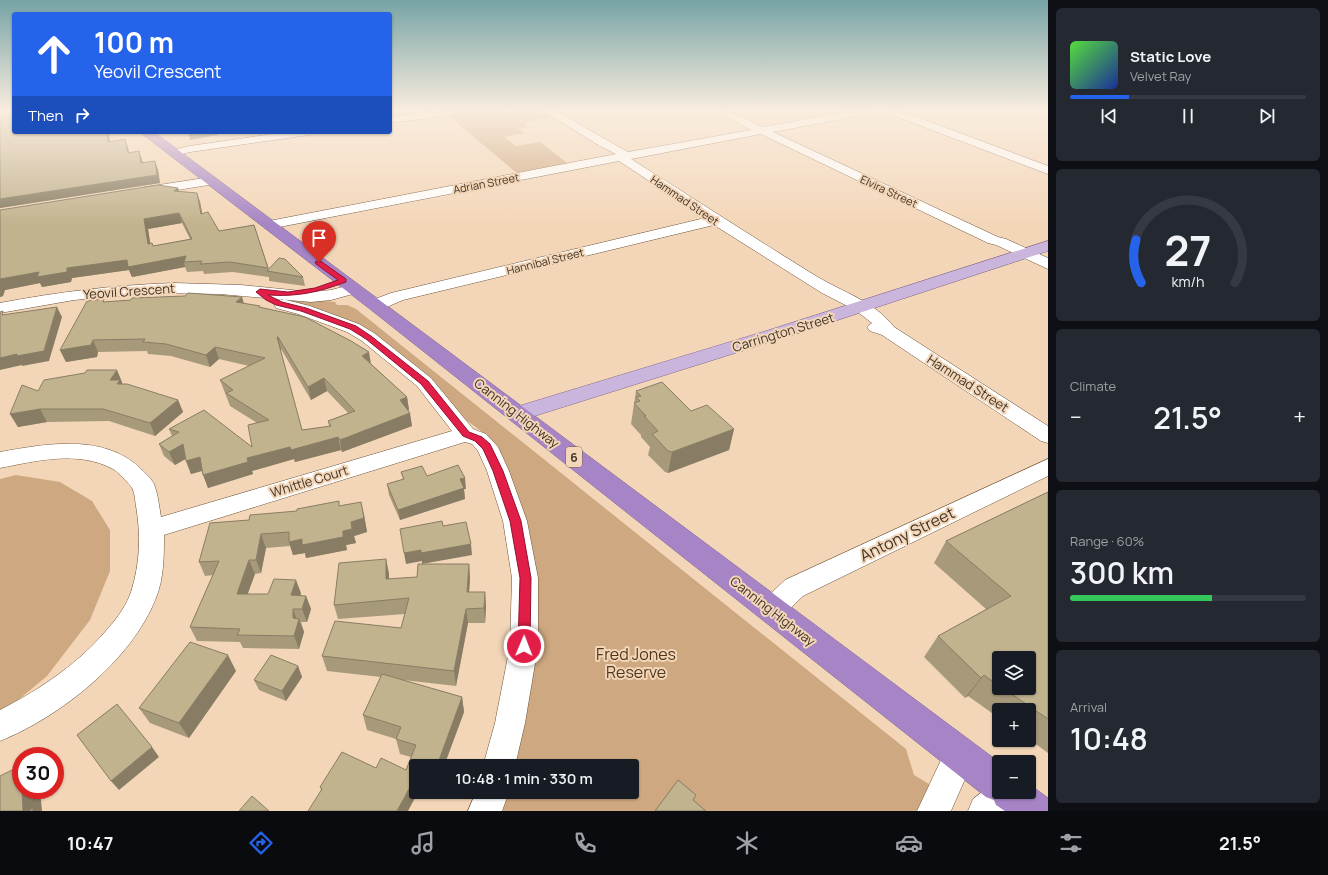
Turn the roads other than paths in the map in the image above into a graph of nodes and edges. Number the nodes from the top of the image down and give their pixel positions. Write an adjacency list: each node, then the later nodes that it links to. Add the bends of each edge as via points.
1 (168, 149): 7 (highway, Canning Highway / 6)
2 (191, 149): 7 (street)
3 (614, 149): 8 (street, Hammad Street, via 624,154)
4 (665, 149): 8 (street, Adrian Street)
5 (800, 149): 14 (street, Elvira Street, via 997,244)
6 (992, 149): 9 (street)
7 (174, 153): 10 (highway, Canning Highway / 6)
8 (621, 157): 12 (street, Hammad Street); 13 (street, Adrian Street)
9 (1048, 170)
10 (211, 180): 11 (street); 13 (highway, Canning Highway / 6)
11 (137, 192)
12 (716, 220): 17 (street, Hannibal Street, via 397,296); 19 (street, Hammad Street, via 828,290 831,297)
13 (269, 225): 15 (highway, Canning Highway / 6)
14 (1037, 257): 19 (main road, Carrington Street)
15 (349, 285): 16 (street, Yeovil Crescent, via 316,297 299,298 288,294); 17 (highway, Canning Highway / 6)
16 (260, 292): 18 (street, Yeovil Crescent, via 200,288 128,289); 21 (street, Yeovil Crescent, via 279,303 347,325 368,337 424,382)
17 (376, 305): 20 (highway, Canning Highway / 6)
18 (0, 308)
19 (859, 311): 20 (main road, Carrington Street); 22 (street, Hammad Street, via 874,326 888,331)
20 (523, 418): 26 (highway, Canning Highway / 6)
21 (466, 434): 25 (street, Whittle Court); 29 (street, via 479,439 487,447 498,471 515,521 526,578 524,646)
22 (1048, 436)
23 (0, 460): 25 (street, via 38,453 70,451 97,454 122,464 143,485)
24 (1048, 467): 26 (street, Antony Street, via 794,588)
25 (152, 529): 27 (street, via 151,563 143,596 121,634 94,663 61,690)
26 (771, 610): 28 (highway, Canning Highway / 6)
27 (0, 726)
28 (960, 754): 30 (highway, Canning Highway / 6); 35 (street)
29 (501, 759)
30 (992, 779)
31 (490, 799): 34 (street)
32 (1000, 799): 36 (street)
33 (1018, 799): 37 (highway)
34 (485, 811)
35 (934, 811)
36 (985, 811)
37 (1034, 811)

